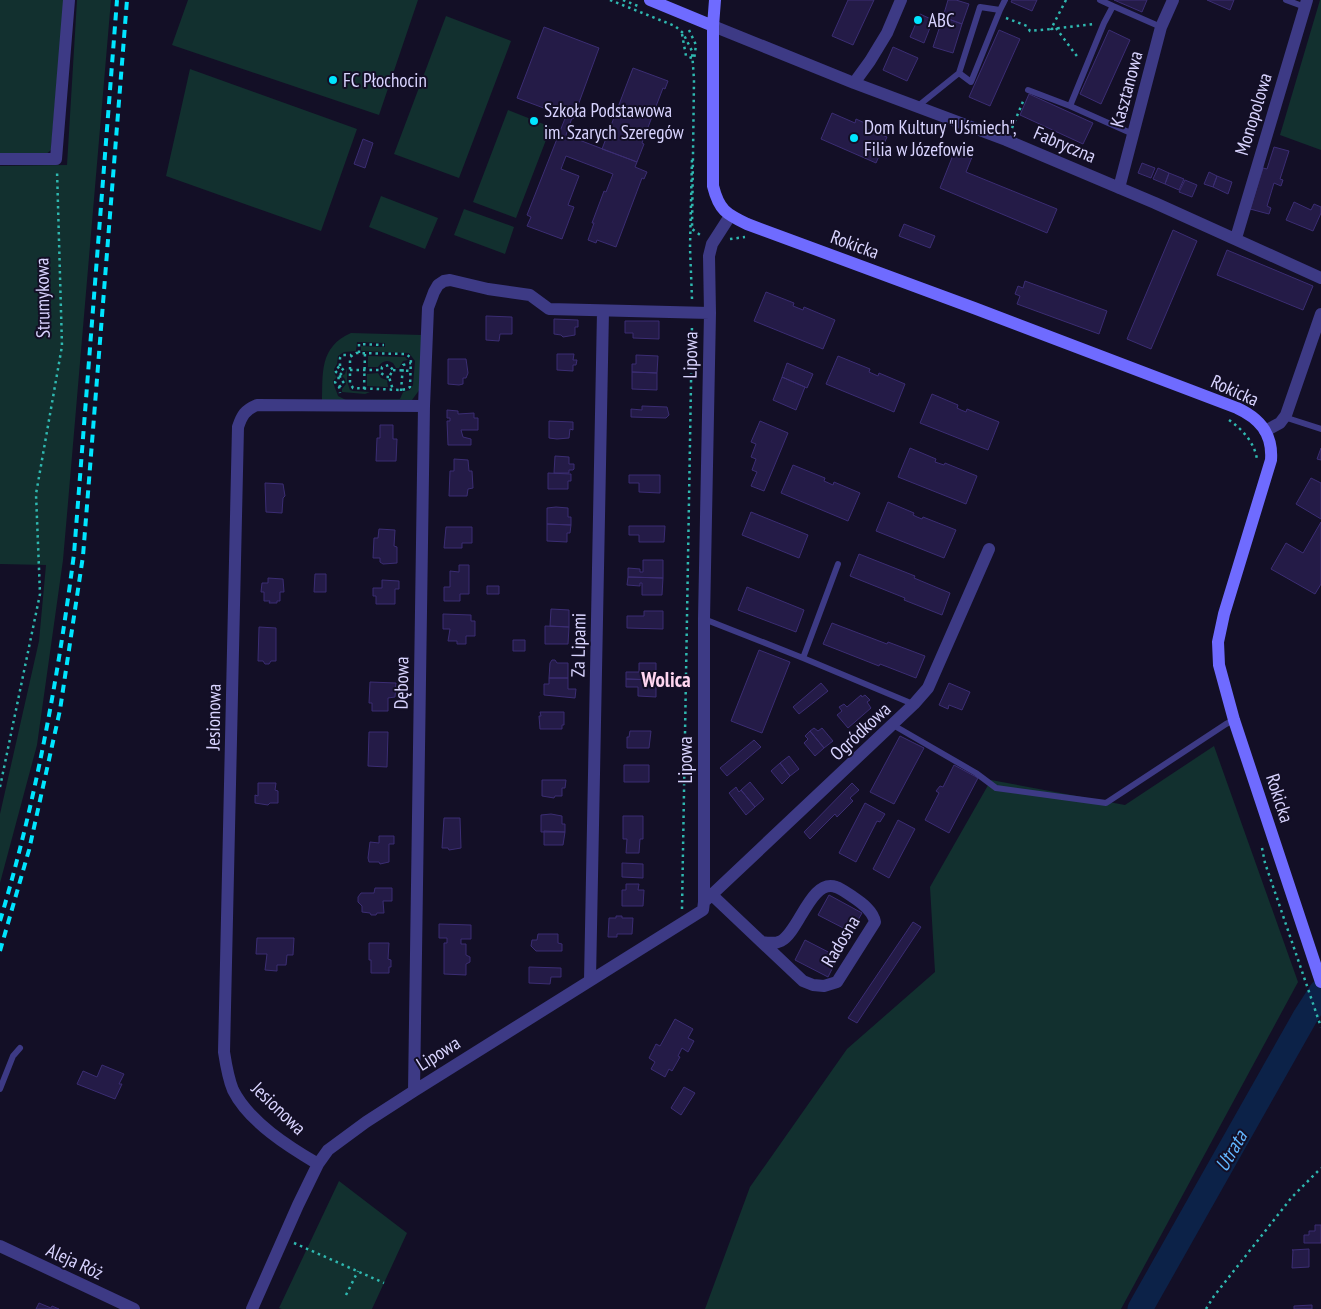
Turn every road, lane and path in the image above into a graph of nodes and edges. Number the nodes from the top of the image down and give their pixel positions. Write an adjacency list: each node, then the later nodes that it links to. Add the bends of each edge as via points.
1 (68, 0): 33 (street)
2 (610, 0): 21 (path, via 675,26)
3 (623, 0): 11 (path)
4 (715, 0): 17 (main road)
5 (901, 0): 26 (street, via 887,33)
6 (1005, 0): 14 (lane)
7 (1066, 0): 20 (path)
8 (1100, 0): 13 (lane)
9 (1172, 0): 18 (street, Kasztanowa)
10 (1286, 0): 12 (lane)
11 (646, 4): 15 (main road, Fabryczna)
12 (1306, 4): 36 (street, Monopolowa)
13 (1113, 6): 16 (lane); 18 (lane)
14 (999, 13): 20 (path, via 1027,26 1030,31); 25 (lane, via 980,7); 25 (lane, via 971,82)
15 (688, 21): 17 (main road, Fabryczna); 21 (path); 22 (path, via 696,45)
16 (1104, 23): 19 (path); 23 (lane)
17 (713, 26): 26 (street, Fabryczna); 35 (main road, via 713,186 721,208)
18 (1161, 27): 30 (street, Kasztanowa)
19 (1056, 28): 20 (path); 23 (path)
20 (1051, 29)
21 (682, 32): 22 (path); 22 (path, via 686,56)
22 (693, 58): 24 (path)
23 (1085, 67): 29 (lane)
24 (694, 69): 38 (path, via 692,229 701,237); 41 (path, via 690,248)
25 (959, 73): 28 (lane)
26 (854, 83): 28 (street, Fabryczna)
27 (1028, 90): 29 (lane); 31 (path)
28 (918, 106): 31 (street, Fabryczna)
29 (1070, 106): 30 (lane)
30 (1134, 135): 34 (street, Kasztanowa)
31 (1006, 140): 34 (street, Fabryczna)
32 (0, 159): 33 (street)
33 (56, 159): 75 (path, Strumykowa, via 62,346 36,494 40,594)
34 (1120, 188): 36 (street, Fabryczna)
35 (730, 216): 38 (street, Lipowa); 66 (main road, Rokicka, via 1237,408 1256,418)
36 (1236, 238): 39 (street, Fabryczna)
37 (752, 240): 38 (path, via 744,237 732,238 722,244)
38 (714, 241): 42 (street, Lipowa, via 709,256)
39 (1321, 278)
40 (603, 311): 41 (street); 62 (street, Dębowa, via 548,309 530,295 444,281 438,285 428,308); 80 (street, Za Lipami)
41 (692, 313): 42 (street); 77 (path)
42 (710, 313): 70 (street, Lipowa)
43 (1321, 314): 63 (street)
44 (384, 345): 45 (path, via 359,344)
45 (359, 353): 46 (path); 47 (path)
46 (365, 353): 49 (path, via 406,354); 52 (path)
47 (351, 355): 48 (path); 50 (path, via 342,355)
48 (350, 363): 50 (path); 51 (path)
49 (413, 363): 55 (path, via 405,363); 56 (path)
50 (342, 367): 50 (path, via 343,373 340,377 335,370)
51 (350, 370): 52 (path); 58 (path, via 351,387)
52 (365, 370): 53 (path); 58 (path)
53 (380, 370): 54 (path, via 385,364); 57 (path, via 383,376)
54 (394, 370): 55 (path); 57 (path)
55 (402, 371): 56 (path); 60 (path)
56 (411, 371): 60 (path, via 410,387)
57 (389, 377): 59 (path)
58 (364, 389): 59 (path)
59 (392, 390): 60 (path)
60 (402, 390): 61 (path)
61 (400, 396)
62 (424, 406): 85 (street, Dębowa); 86 (street, Jesionowa, via 257,406 247,409 238,427 224,1052 234,1090 245,1108 289,1147)
63 (1284, 417): 65 (lane); 66 (street)
64 (1223, 418): 67 (path, via 1231,420 1250,438)
65 (1321, 429)
66 (1265, 432): 73 (main road, Rokicka, via 1271,446 1271,460 1218,642 1219,665)
67 (1258, 463)
68 (989, 549): 72 (street, Ogródkowa, via 928,688)
69 (838, 564): 71 (lane)
70 (704, 619): 71 (lane); 76 (street, Lipowa)
71 (803, 658): 72 (lane)
72 (914, 704): 74 (street, Ogródkowa)
73 (1234, 720): 74 (lane, via 1106,803 996,788); 81 (main road, Rokicka)
74 (893, 725): 76 (street, Ogródkowa)
75 (0, 787)
76 (708, 898): 77 (street, Lipowa, via 703,910); 78 (street, Radosna)
77 (681, 923): 80 (street, Lipowa)
78 (762, 942): 78 (street, Radosna, via 803,981 824,986 837,982 875,922 861,902 835,886 827,886 810,901 788,936 773,943)
79 (1304, 978): 82 (path)
80 (590, 980): 85 (street, Lipowa)
81 (1321, 982)
82 (1320, 1025)
83 (20, 1048): 84 (lane, via 13,1056)
84 (0, 1089)
85 (414, 1091): 86 (street, Lipowa, via 328,1150)
86 (318, 1164): 88 (street, Lipowa)
87 (1321, 1168): 95 (path, via 1292,1197)
88 (283, 1238): 90 (path); 94 (street, Lipowa)
89 (0, 1246): 93 (street, Aleja Róż)
90 (358, 1271): 91 (path); 92 (path)
91 (384, 1283)
92 (346, 1295)
93 (134, 1309)
94 (252, 1309)
95 (1206, 1309)

